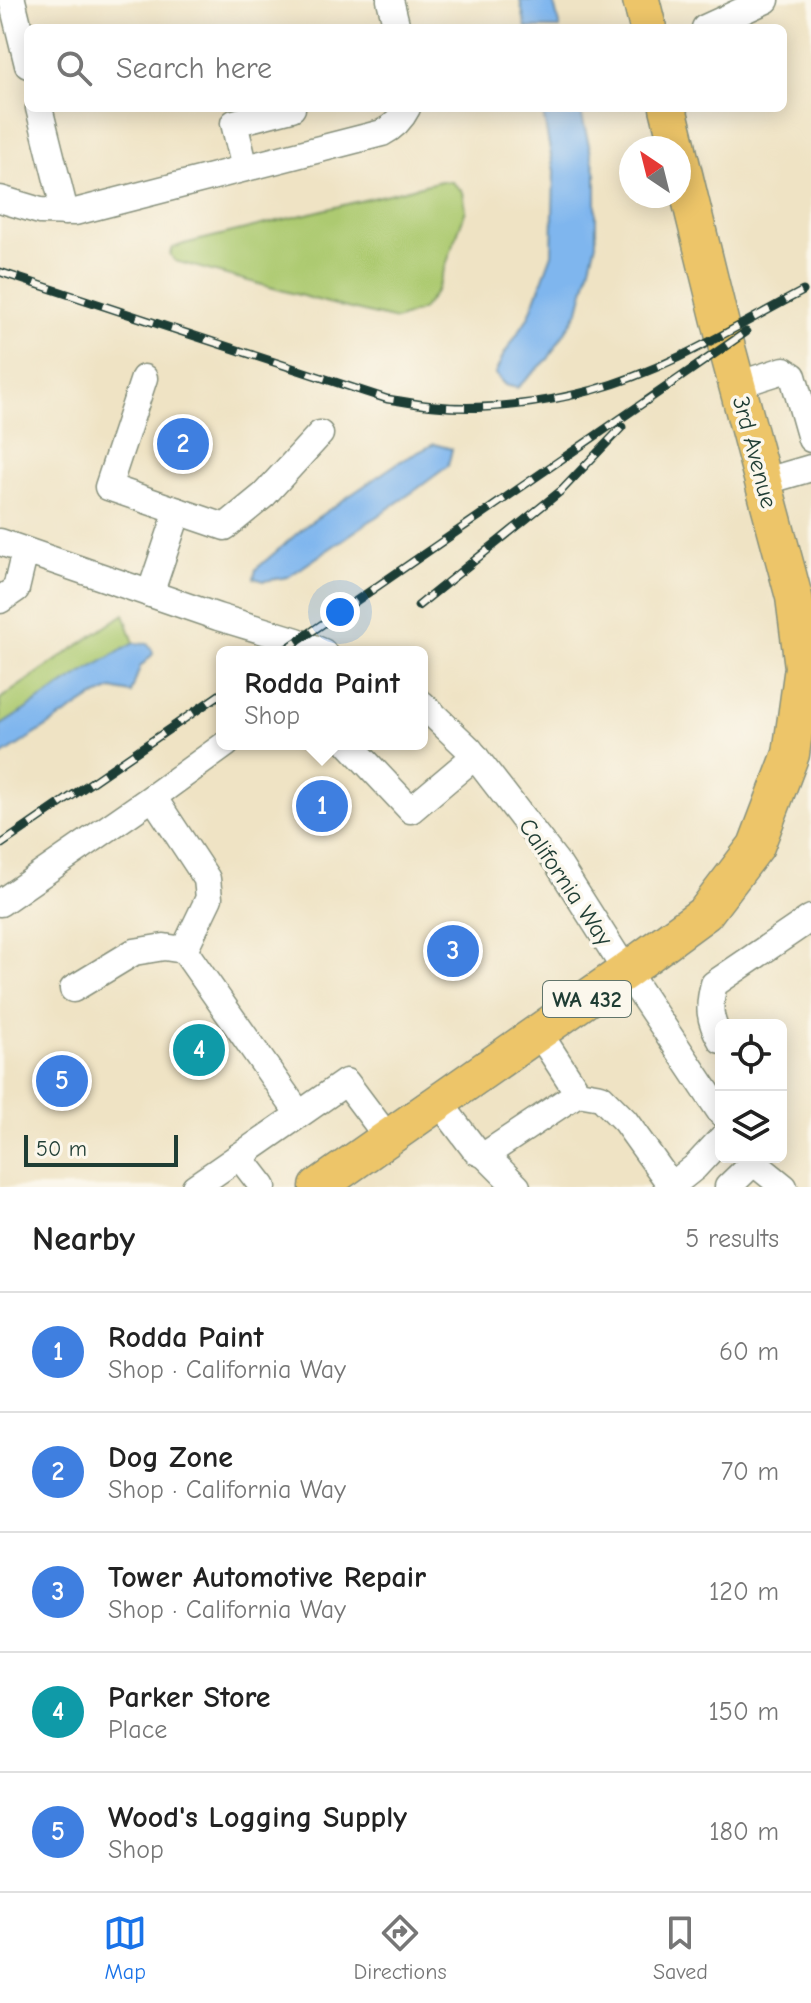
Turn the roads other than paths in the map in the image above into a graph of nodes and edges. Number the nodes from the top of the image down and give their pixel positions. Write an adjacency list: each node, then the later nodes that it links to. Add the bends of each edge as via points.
1 (12, 0): 8 (street)
2 (390, 0): 5 (street)
3 (641, 0): 6 (highway)
4 (766, 0): 7 (street)
5 (396, 24)
6 (647, 24)
7 (714, 24)
8 (24, 49)
9 (40, 112): 17 (street)
10 (277, 112): 14 (street, via 234,123)
11 (405, 112): 14 (street, via 382,133)
12 (669, 112): 13 (highway, 3rd Avenue / WA 432)
13 (675, 136)
14 (245, 168): 17 (street)
15 (0, 199): 17 (street)
16 (691, 203): 19 (highway, 3rd Avenue / WA 432)
17 (65, 212)
18 (144, 378): 24 (street, via 108,487)
19 (737, 385): 21 (street, via 788,372); 23 (highway, 3rd Avenue / WA 432)
20 (320, 434): 24 (street, via 264,495 225,527)
21 (811, 439)
22 (811, 468): 23 (street)
23 (763, 482): 27 (highway, 3rd Avenue / WA 432)
24 (178, 511): 28 (street)
25 (0, 542): 26 (street)
26 (25, 551): 28 (street); 29 (street, via 16,589)
27 (802, 592): 34 (highway, 3rd Avenue / WA 432)
28 (150, 594): 30 (street)
29 (0, 600)
30 (309, 646)
31 (428, 710): 35 (street, California Way)
32 (218, 750): 36 (street)
33 (355, 750): 35 (street, via 411,810)
34 (801, 754): 40 (highway, WA 432, via 756,846 705,913)
35 (475, 756): 40 (street, California Way, via 558,864)
36 (153, 797): 37 (street); 39 (street, via 207,879 209,898)
37 (0, 903)
38 (811, 918): 42 (street, via 714,984 708,1004)
39 (184, 950): 41 (street, via 134,952); 47 (street)
40 (626, 971): 43 (highway, WA 432); 46 (street, California Way)
41 (73, 989)
42 (715, 1030)
43 (539, 1033): 44 (street); 45 (highway, WA 432)
44 (578, 1093): 50 (street); 54 (street, via 601,1097 625,1121)
45 (439, 1102): 48 (highway, WA 432); 50 (street, via 476,1151)
46 (715, 1104)
47 (299, 1114): 48 (street, via 346,1082); 51 (street)
48 (388, 1138): 57 (highway, WA 432)
49 (715, 1145): 54 (street, via 675,1183)
50 (485, 1155): 58 (street)
51 (239, 1156): 55 (street); 56 (street)
52 (750, 1163): 59 (street)
53 (758, 1163): 60 (street)
54 (664, 1184)
55 (195, 1187)
56 (263, 1187)
57 (318, 1187)
58 (517, 1187)
59 (728, 1187)
60 (784, 1187)

